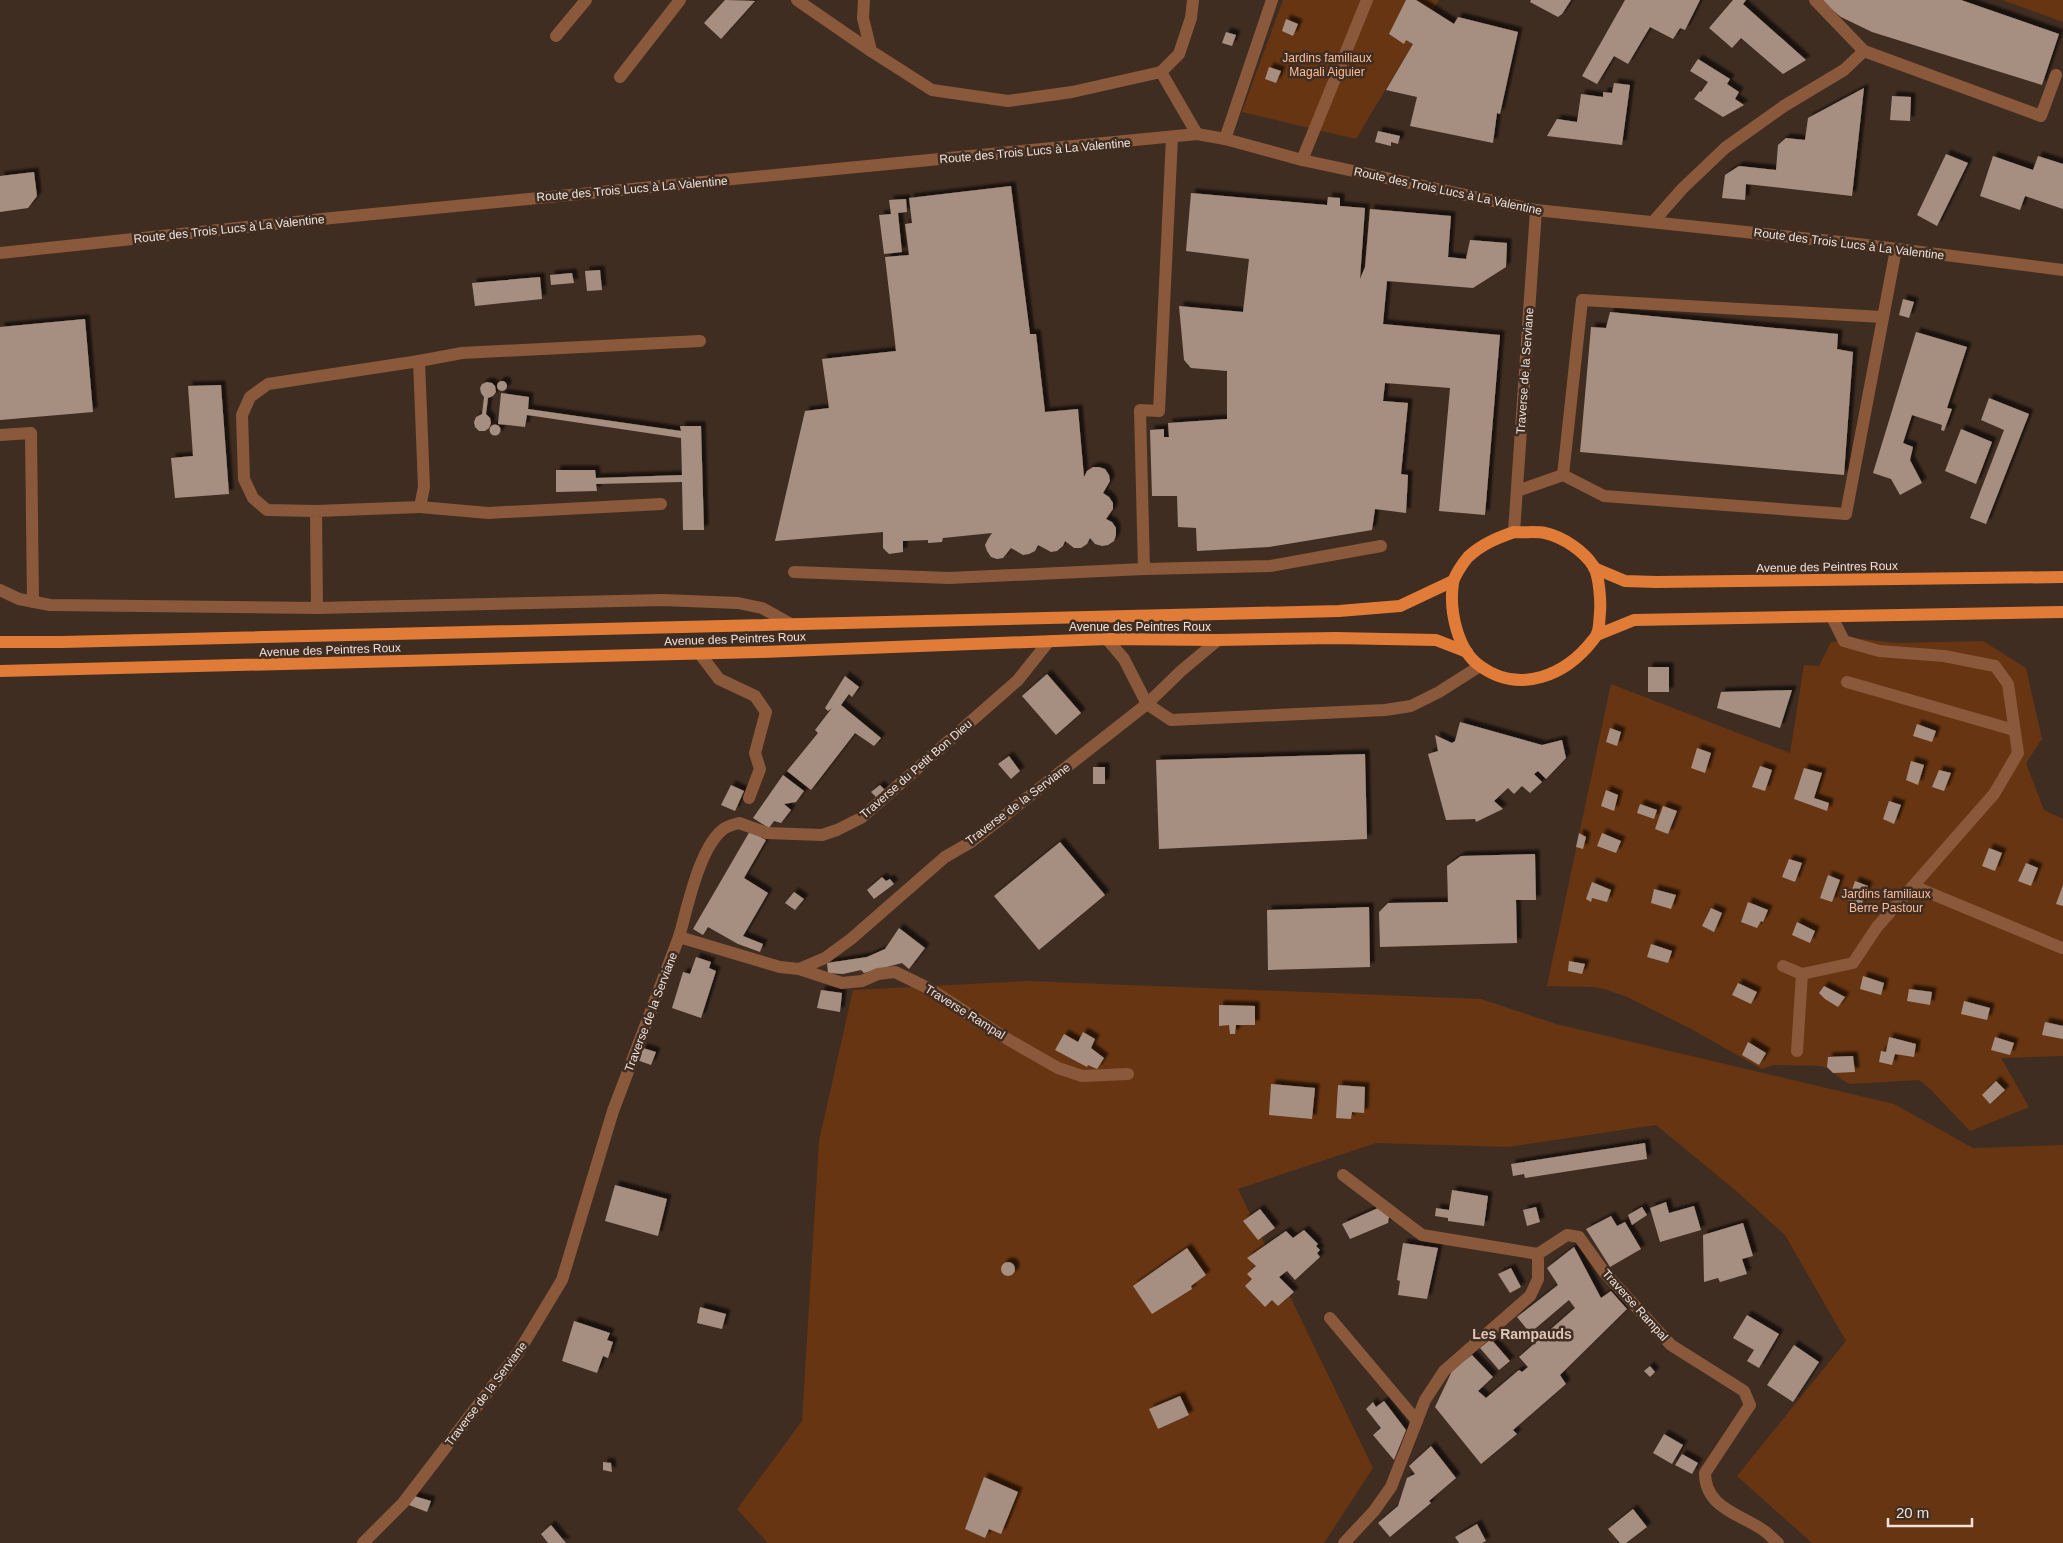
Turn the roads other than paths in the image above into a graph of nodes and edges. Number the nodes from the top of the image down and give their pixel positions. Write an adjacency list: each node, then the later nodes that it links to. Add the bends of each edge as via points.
1 (586, 0): 9 (street)
2 (680, 0): 14 (street)
3 (797, 0): 10 (street)
4 (864, 0): 10 (street, via 863,18)
5 (1194, 0): 12 (street, via 1179,54)
6 (1272, 0): 17 (street)
7 (1367, 0): 18 (street)
8 (1815, 0): 11 (street)
9 (556, 36)
10 (871, 51): 12 (street, via 932,90 1008,101 1072,92)
11 (1864, 51): 13 (street, via 2042,116); 20 (street, via 1844,70 1784,106 1725,148)
12 (1161, 72): 15 (street)
13 (2056, 75)
14 (620, 77)
15 (1197, 134): 16 (street, Route des Trois Lucs à La Valentine); 17 (street, Route des Trois Lucs à La Valentine)
16 (1172, 137): 22 (street, Route des Trois Lucs à La Valentine); 36 (street, via 1159,411 1140,410)
17 (1225, 139): 18 (street, Route des Trois Lucs à La Valentine)
18 (1302, 160): 19 (street, Route des Trois Lucs à La Valentine)
19 (1536, 210): 20 (street, Route des Trois Lucs à La Valentine); 29 (street, Traverse de la Serviane)
20 (1653, 222): 21 (street, Route des Trois Lucs à La Valentine)
21 (1896, 248): 23 (street, Route des Trois Lucs à La Valentine); 24 (street)
22 (0, 253)
23 (2063, 270)
24 (1882, 317): 28 (street, via 1582,300); 28 (street, via 1846,514 1604,496)
25 (700, 341): 26 (street, via 462,353)
26 (419, 361): 31 (street, via 424,488); 32 (street, via 268,384 250,397 242,415 244,479 253,498 267,510)
27 (0, 435): 41 (street, via 32,433)
28 (1563, 475): 29 (street)
29 (1517, 491): 33 (street, Traverse de la Serviane)
30 (661, 504): 31 (street, via 488,513)
31 (420, 506): 32 (street)
32 (316, 511): 42 (street)
33 (1514, 532): 35 (main road, via 1545,534 1573,546); 39 (main road, via 1489,541 1467,558)
34 (1381, 546): 36 (street, via 1270,566)
35 (1594, 568): 38 (main road, Avenue des Peintres Roux, via 1625,581 1656,582); 46 (main road, via 1601,602)
36 (1144, 570): 37 (street, via 949,578)
37 (794, 572)
38 (2063, 577)
39 (1453, 581): 45 (main road, Avenue des Peintres Roux, via 1400,606 1339,611); 51 (main road, via 1452,607)
40 (0, 590): 41 (street, Avenue des Peintres Roux)
41 (33, 602): 42 (street, Avenue des Peintres Roux, via 50,605)
42 (317, 608): 45 (street, Avenue des Peintres Roux, via 663,600 738,603 762,608)
43 (2063, 612): 44 (main road)
44 (1832, 617): 46 (main road, via 1634,620); 57 (street, via 1844,641 1879,651 1944,656 1995,666 2008,684)
45 (789, 623): 50 (main road, Avenue des Peintres Roux)
46 (1597, 635): 53 (main road, via 1581,656 1557,672 1525,681 1498,676)
47 (1107, 639): 48 (main road, Avenue des Peintres Roux); 49 (main road, Avenue des Peintres Roux); 56 (street, via 1124,659)
48 (1218, 640): 51 (main road, Avenue des Peintres Roux, via 1436,640); 56 (street, Traverse de la Serviane)
49 (1049, 641): 52 (main road, Avenue des Peintres Roux); 60 (street, Traverse du Petit Bon Dieu, via 1018,680 861,818 822,835 767,833 740,823 724,829 711,843 700,866)
50 (0, 642)
51 (1467, 652): 53 (main road)
52 (700, 654): 54 (main road, Avenue des Peintres Roux); 58 (street, via 720,679 755,696 766,712 755,753 760,769)
53 (1480, 666): 56 (street, via 1411,706 1385,710 1171,720)
54 (0, 671)
55 (1847, 682): 57 (street)
56 (1147, 704): 63 (street, Traverse de la Serviane, via 971,842 945,857 851,939 825,958)
57 (2014, 730): 59 (street, via 2018,753 1994,794)
58 (749, 798)
59 (1913, 886): 61 (street); 64 (street, via 1877,926 1853,964)
60 (679, 937): 63 (street, Traverse de la Serviane, via 780,967); 71 (street, Traverse de la Serviane, via 613,1111 562,1280 518,1354 403,1503)
61 (2062, 948)
62 (1783, 966): 64 (street)
63 (799, 969): 66 (street, Traverse Rampal, via 842,983 895,972 930,989 1058,1068 1082,1076)
64 (1802, 974): 65 (street)
65 (1797, 1052)
66 (1128, 1074)
67 (1342, 1175): 68 (street, via 1422,1235)
68 (1538, 1254): 70 (street, via 1538,1279 1530,1296 1444,1371 1425,1400); 73 (street, Traverse Rampal, via 1567,1234 1579,1237 1604,1272 1671,1345 1744,1391 1750,1405 1704,1473 1704,1484 1720,1506 1762,1529)
69 (1330, 1318): 70 (street)
70 (1417, 1421): 72 (street, via 1391,1487)
71 (363, 1543)
72 (1344, 1543)
73 (1778, 1543)

